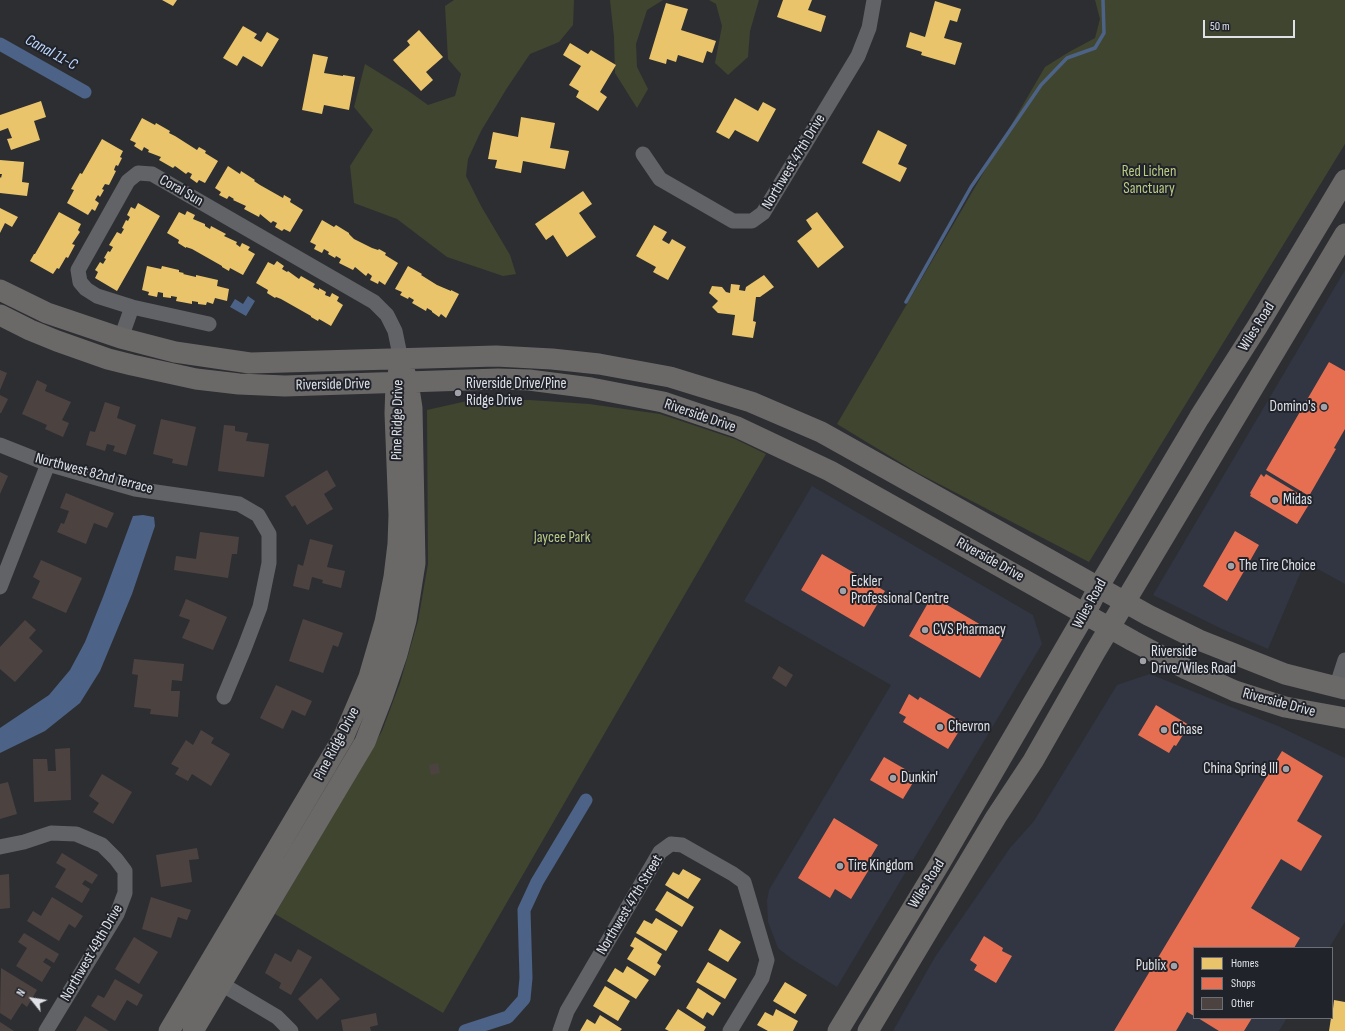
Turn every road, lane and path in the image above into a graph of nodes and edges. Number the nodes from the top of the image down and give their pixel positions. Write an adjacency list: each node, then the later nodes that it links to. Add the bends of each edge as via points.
1 (874, 0): 2 (street, Northwest 47th Drive, via 869,28 858,56 763,213 752,221 733,221 660,179)
2 (643, 154)
3 (1345, 180): 14 (street, Wiles Road)
4 (1345, 234): 16 (street, Wiles Road)
5 (0, 290): 9 (street, Riverside Drive, via 47,313)
6 (132, 307): 8 (street, Coral Sun); 9 (street); 10 (street, Coral Sun, via 97,296 86,289 80,282 78,270 128,181 138,174 152,174 374,302 387,315 395,331)
7 (0, 315): 11 (street, Riverside Drive, via 30,330 108,359 196,378 239,384 285,386)
8 (209, 324)
9 (121, 338): 10 (street, Riverside Drive, via 175,352 250,363)
10 (401, 360): 11 (street, Pine Ridge Drive); 14 (street, Riverside Drive, via 496,356 599,364 670,377 751,402 821,432)
11 (402, 382): 17 (street, Riverside Drive, via 498,379 591,388 663,402 737,427 830,471); 24 (street, Pine Ridge Drive, via 395,413 398,544 385,622 369,677 344,736); 25 (street, Pine Ridge Drive, via 412,408 415,563 406,620 397,654 365,742)
12 (0, 445): 13 (street, Northwest 82nd Terrace)
13 (48, 464): 15 (street); 21 (street, Northwest 82nd Terrace, via 135,489 239,504 258,515 269,534 269,563 260,607)
14 (1099, 586): 16 (street, Riverside Drive); 17 (street, Wiles Road)
15 (0, 587)
16 (1125, 602): 18 (street, Wiles Road); 20 (street, Riverside Drive, via 1223,650 1286,674)
17 (1085, 614): 18 (street, Riverside Drive); 32 (street, Wiles Road, via 944,856)
18 (1110, 627): 22 (street, Riverside Drive, via 1186,669 1235,691 1285,707); 33 (street, Wiles Road, via 1033,761 996,817)
19 (1345, 660): 20 (street)
20 (1340, 688)
21 (224, 697)
22 (1345, 718)
23 (0, 847): 26 (street, Northwest 49th Drive, via 51,833 76,834 102,845 125,871 125,893 117,914)
24 (204, 974): 25 (street); 27 (street, Pine Ridge Drive)
25 (222, 984): 28 (street, Pine Ridge Drive); 29 (street, via 276,1017)
26 (46, 1031)
27 (169, 1031)
28 (193, 1031)
29 (291, 1031)
30 (560, 1031): 31 (street, Northwest 47th Street, via 567,1012 660,852 671,844 682,845 744,882 767,960 762,978)
31 (730, 1031)
32 (838, 1031)
33 (868, 1031)

